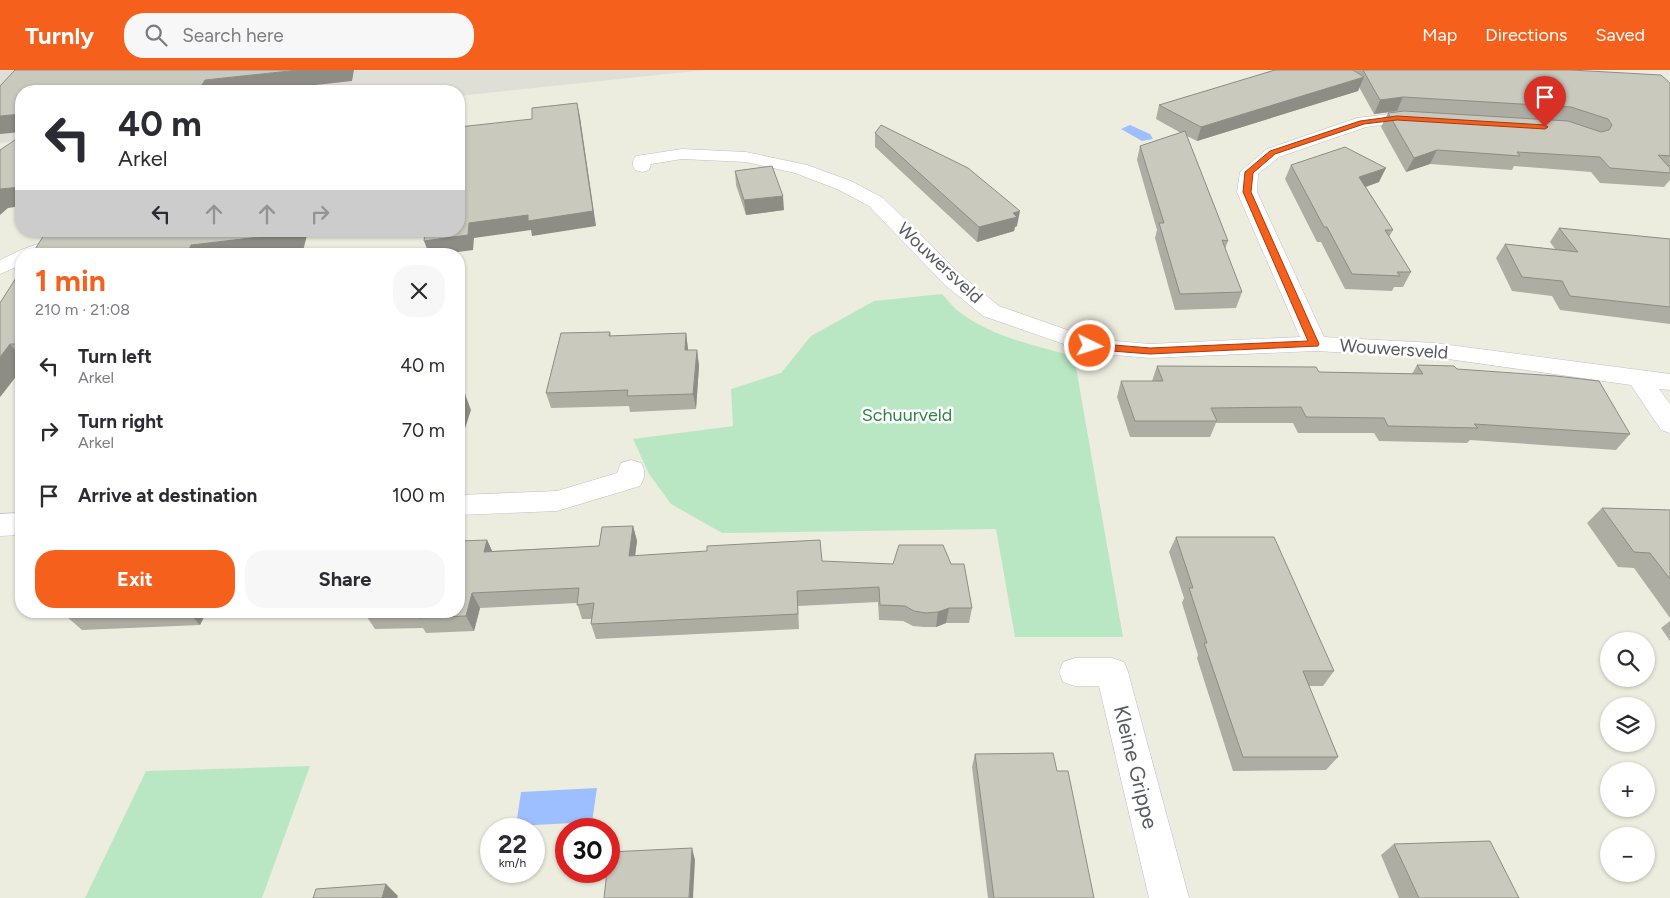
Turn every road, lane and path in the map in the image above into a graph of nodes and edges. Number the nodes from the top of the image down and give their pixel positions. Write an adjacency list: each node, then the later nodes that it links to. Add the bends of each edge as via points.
1 (1436, 120): 7 (street, via 1397,118 1363,122 1273,153 1249,172 1247,192)
2 (642, 166): 7 (street, Wouwersveld, via 642,160 682,154 746,157 800,169 844,185 876,202 953,280 991,311 1090,346 1150,351)
3 (76, 237): 4 (street)
4 (45, 248)
5 (15, 260): 6 (street)
6 (0, 268)
7 (1314, 344): 8 (street, Wouwersveld, via 1434,350)
8 (1640, 379): 9 (street, Wouwersveld); 10 (street)
9 (1670, 382)
10 (1670, 424)
11 (631, 470): 12 (street, via 630,480 557,501)
12 (465, 505)
13 (15, 524): 14 (street)
14 (0, 525)
15 (1075, 672): 16 (street, Kleine Grippe, via 1112,672)
16 (1169, 898)

